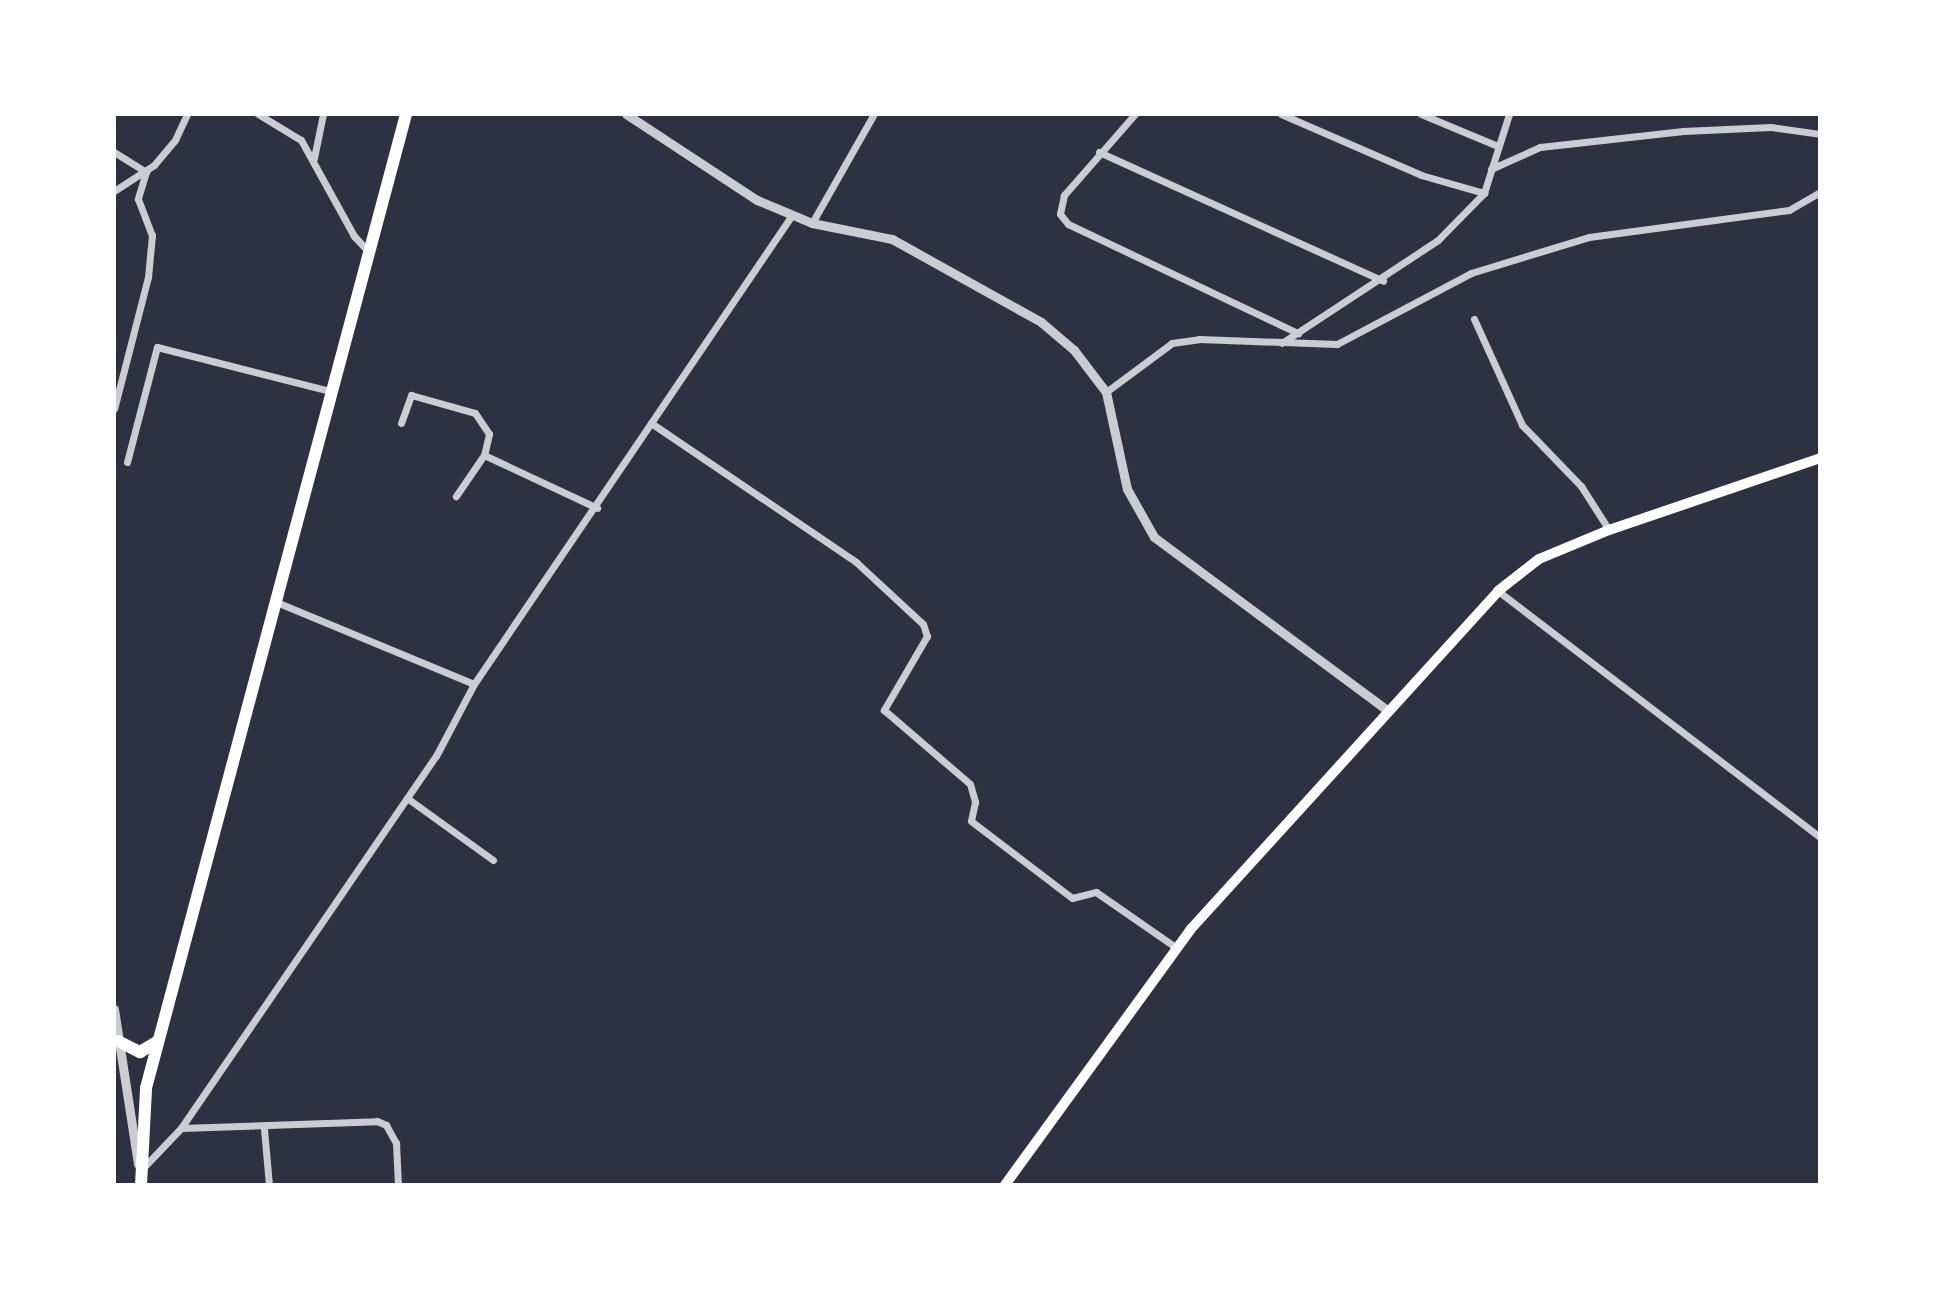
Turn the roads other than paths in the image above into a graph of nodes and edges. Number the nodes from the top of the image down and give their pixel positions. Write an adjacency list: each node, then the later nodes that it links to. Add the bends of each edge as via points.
1 (187, 114): 19 (street, via 175,140)
2 (258, 114): 12 (street)
3 (278, 114): 12 (street)
4 (323, 114): 17 (street)
5 (406, 114): 25 (highway)
6 (626, 114): 23 (street, via 757,200)
7 (874, 114): 24 (street)
8 (1135, 114): 16 (street)
9 (1281, 114): 22 (street, via 1421,175)
10 (1421, 114): 14 (street)
11 (1509, 114): 14 (street)
12 (277, 124): 17 (street, via 301,140)
13 (1820, 134): 18 (street, via 1771,127 1683,131 1540,147)
14 (1498, 146): 18 (street)
15 (114, 152): 19 (street)
16 (1099, 152): 26 (street); 28 (street, via 1060,204 1068,224)
17 (314, 158): 25 (street, via 354,236)
18 (1491, 169): 22 (street)
19 (146, 172): 20 (street); 32 (street, via 138,199 152,235 148,277)
20 (114, 191)
21 (1820, 192): 29 (street, via 1789,210 1589,237 1471,273 1337,344)
22 (1484, 193): 26 (street, via 1438,240)
23 (792, 215): 24 (street); 34 (street)
24 (812, 223): 31 (street, via 892,239 1041,322 1074,350)
25 (368, 251): 30 (highway)
26 (1383, 281): 28 (street)
27 (1474, 319): 40 (street, via 1522,425 1581,486)
28 (1298, 333): 29 (street)
29 (1279, 345): 31 (street, via 1199,339 1172,343)
30 (333, 392): 37 (street, via 157,347); 42 (highway)
31 (1106, 392): 44 (street, via 1127,489 1154,537)
32 (114, 409)
33 (401, 423): 35 (street, via 411,395 475,413 489,434)
34 (651, 423): 39 (street); 48 (street, via 856,562 923,624 927,636 884,710 970,784 971,821 1072,898 1096,892)
35 (484, 455): 38 (street); 39 (street)
36 (1820, 458): 40 (main road)
37 (127, 462)
38 (456, 496)
39 (597, 508): 43 (street)
40 (1609, 530): 41 (main road, via 1539,559)
41 (1498, 591): 44 (main road); 46 (street)
42 (274, 601): 43 (street); 50 (highway)
43 (474, 684): 45 (street)
44 (1387, 710): 48 (main road)
45 (407, 798): 47 (street); 52 (street)
46 (1820, 837)
47 (493, 860)
48 (1177, 948): 57 (main road)
49 (114, 1009): 51 (street)
50 (160, 1039): 51 (highway, via 140,1052); 54 (highway, via 146,1088)
51 (118, 1041): 54 (street)
52 (181, 1128): 53 (street); 54 (street)
53 (264, 1129): 55 (street); 56 (street, via 377,1121 386,1125 396,1143)
54 (140, 1178)
55 (269, 1185)
56 (398, 1185)
57 (1005, 1185)

